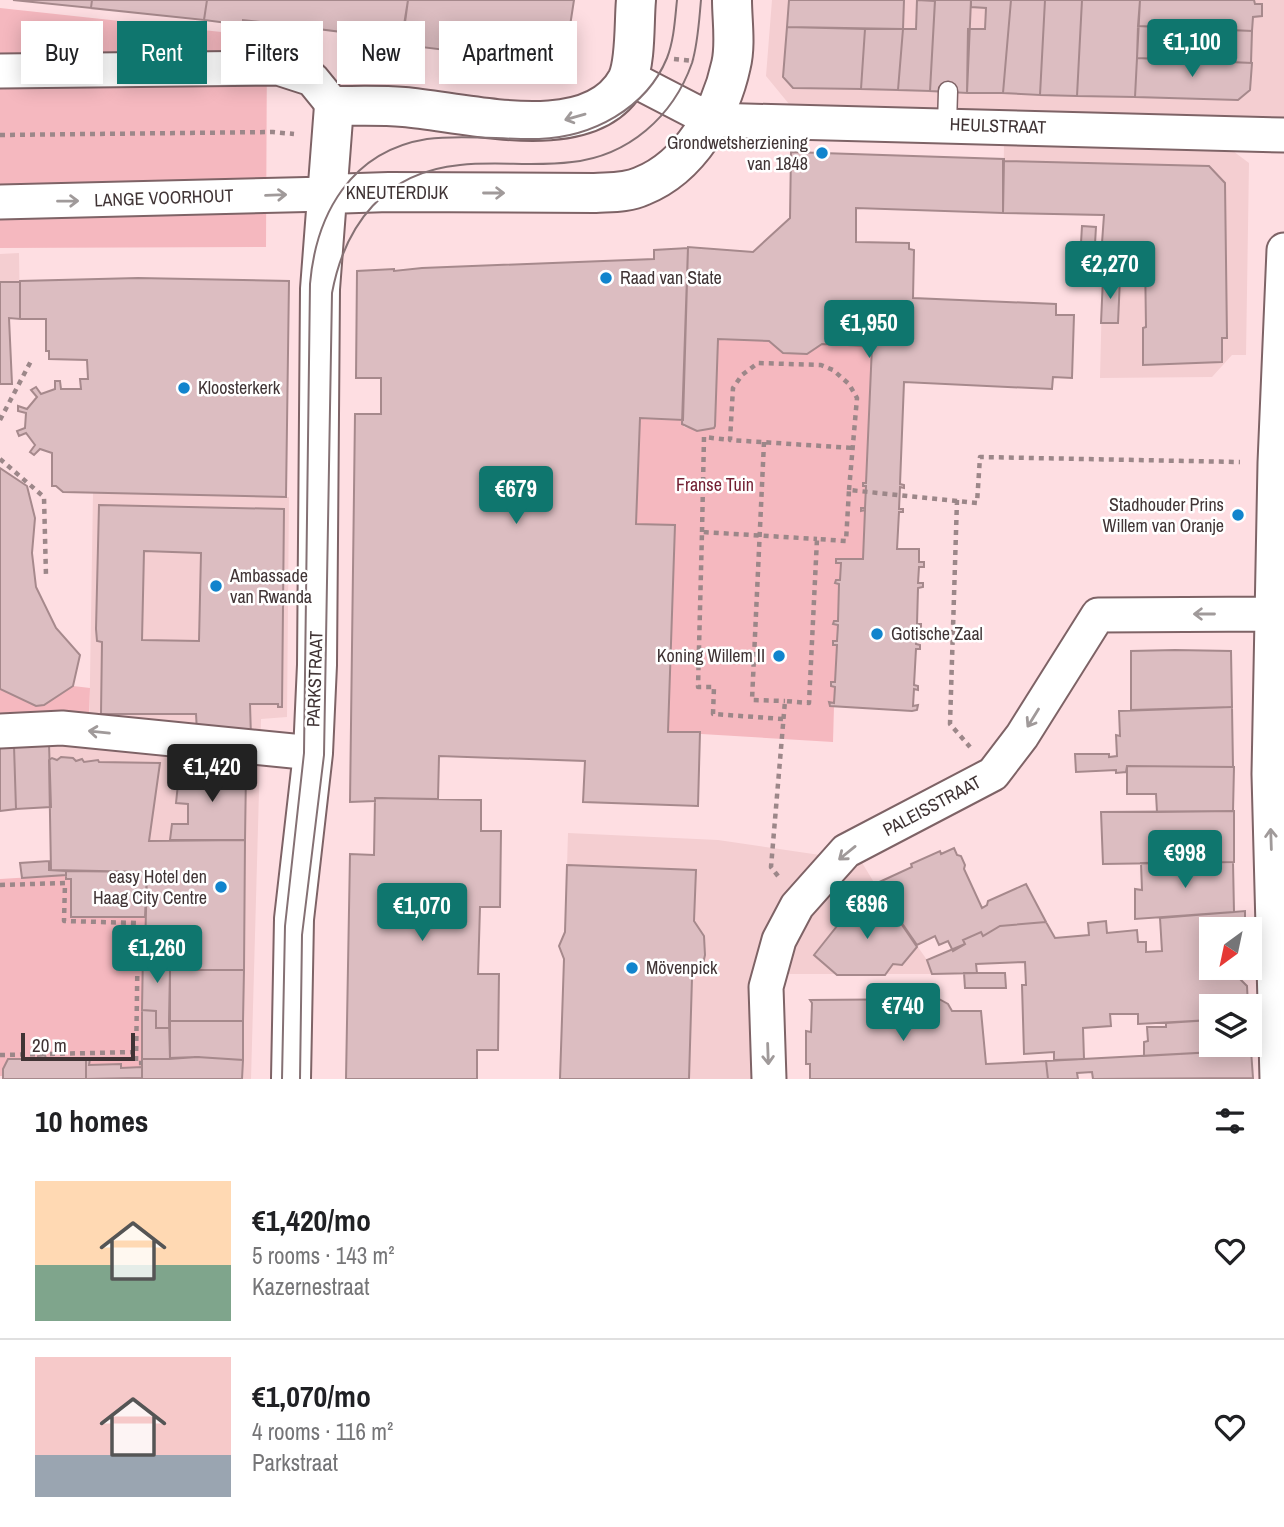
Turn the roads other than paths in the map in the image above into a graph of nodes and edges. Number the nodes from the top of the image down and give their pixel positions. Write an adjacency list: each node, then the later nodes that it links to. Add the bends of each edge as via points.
1 (636, 0): 3 (street)
2 (732, 0): 7 (street, KNEUTERDIJK, via 732,62)
3 (630, 64): 6 (street, one-way to 6, via 621,89 586,114 562,121); 7 (street)
4 (0, 71): 6 (street, via 278,68 312,79)
5 (948, 91): 8 (lane)
6 (334, 106): 10 (street, KNEUTERDIJK)
7 (711, 120): 8 (street, HEULSTRAAT); 10 (street, KNEUTERDIJK, one-way to 7, via 623,192 672,168)
8 (947, 125): 9 (street, HEULSTRAAT)
9 (1284, 135)
10 (328, 194): 11 (street, LANGE VOORHOUT, one-way to 10); 15 (street, PARKSTRAAT, via 320,289)
11 (0, 202)
12 (1284, 250): 13 (street)
13 (1272, 614): 16 (street); 18 (street, PALEISSTRAAT, one-way to 18, via 1098,615 993,774 846,851 799,903 779,940 766,986)
14 (0, 730): 15 (street, one-way to 14, via 62,728)
15 (313, 753): 17 (street, PARKSTRAAT, via 294,919)
16 (1277, 773): 19 (street, one-way to 16)
17 (291, 1079)
18 (769, 1079)
19 (1278, 1079)

